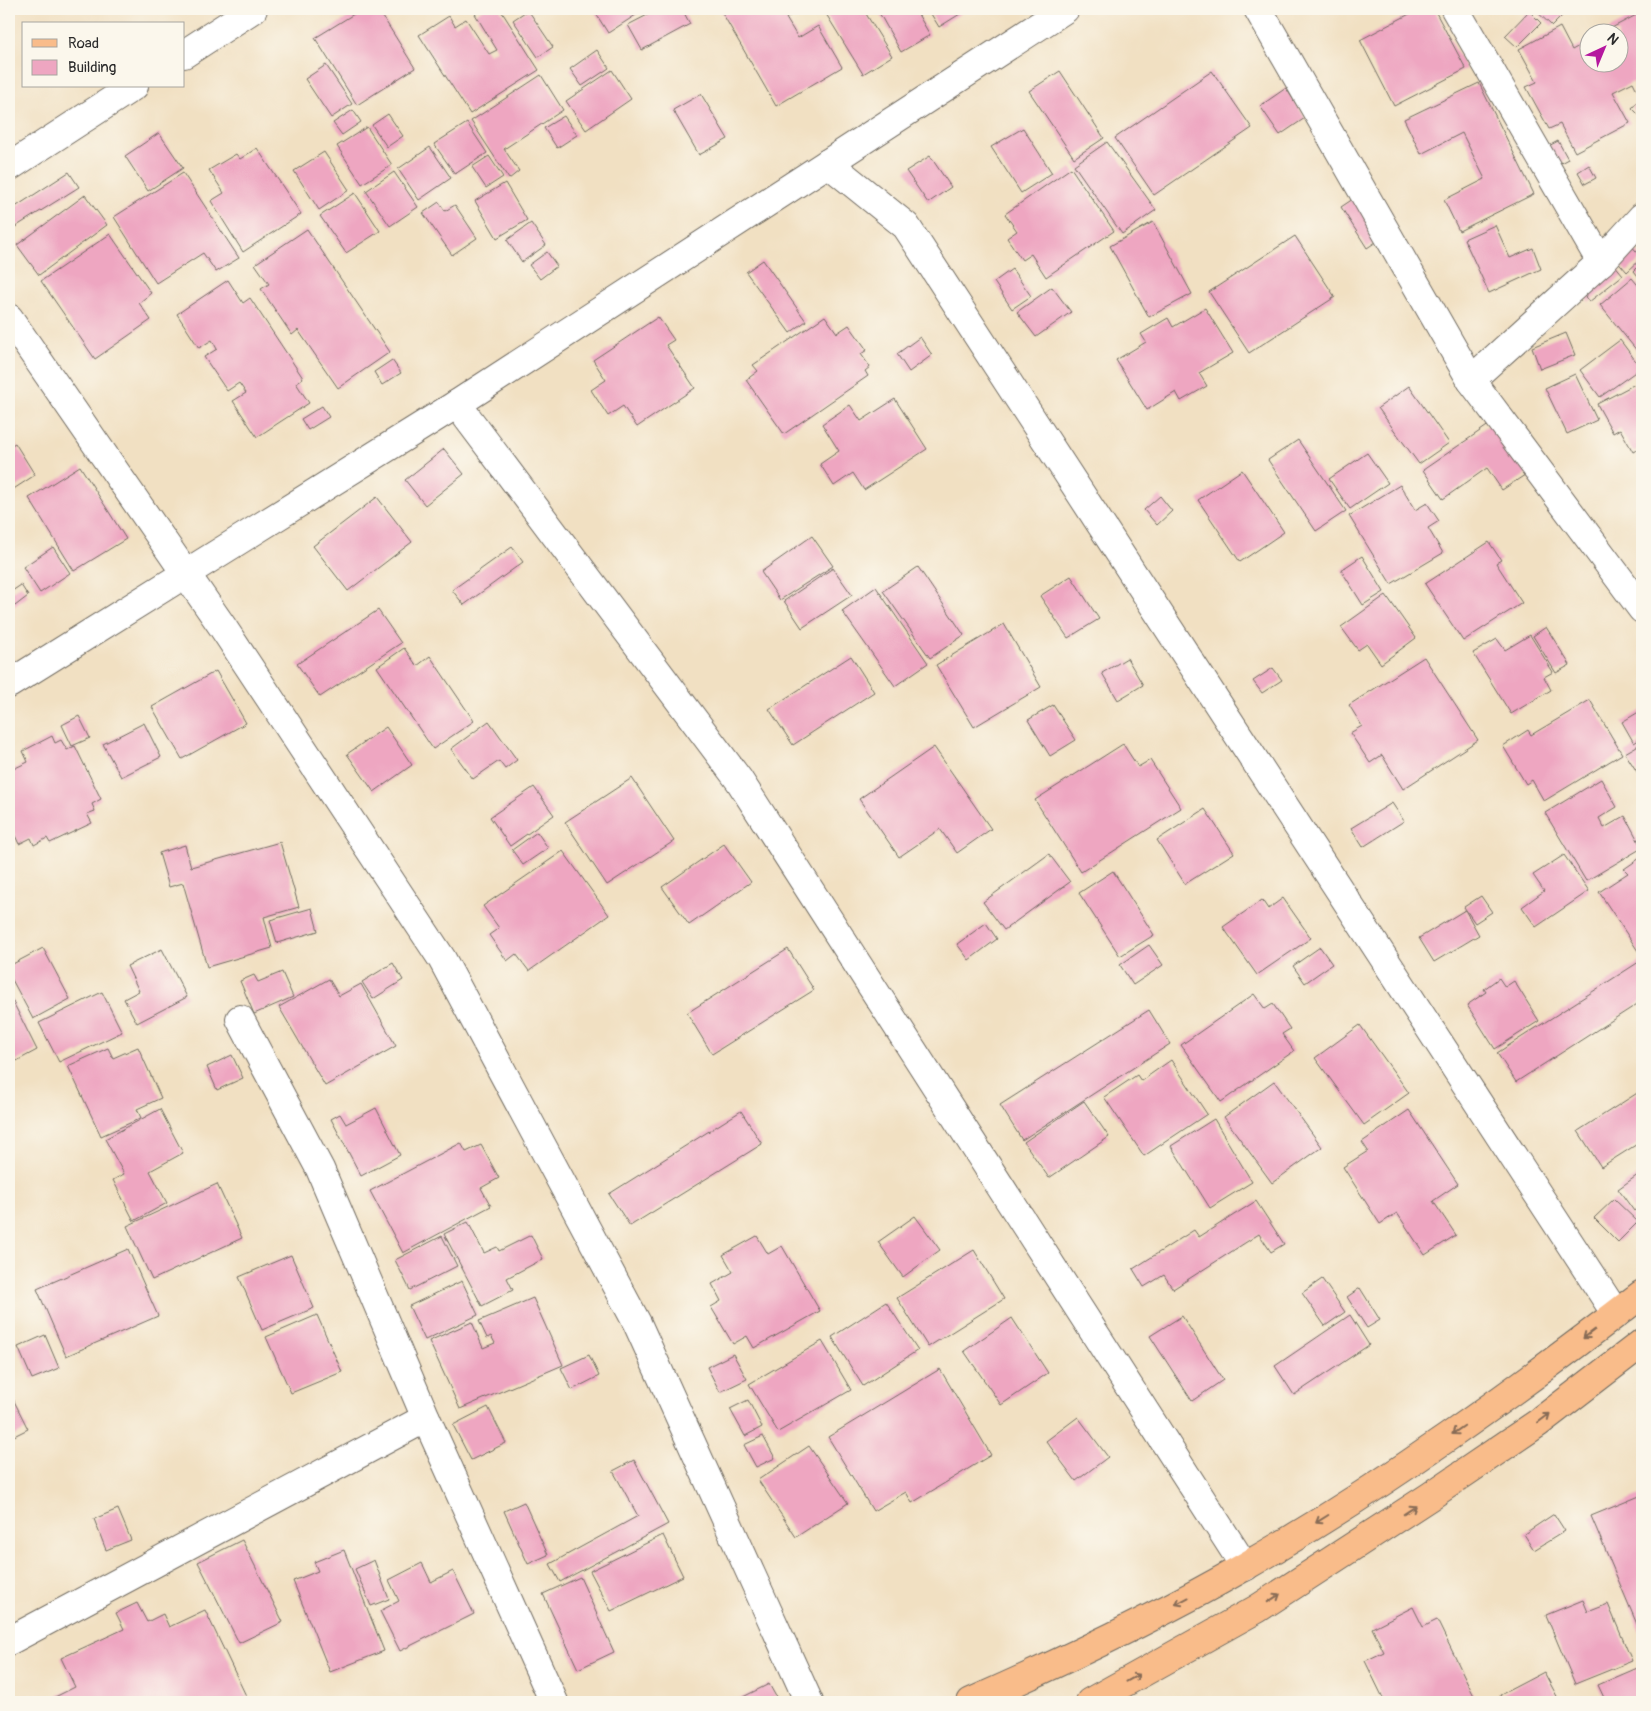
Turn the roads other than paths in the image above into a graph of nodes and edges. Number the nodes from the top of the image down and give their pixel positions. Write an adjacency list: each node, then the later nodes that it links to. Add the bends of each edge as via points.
1 (253, 9): 5 (street)
2 (1065, 9): 7 (street)
3 (1258, 9): 12 (street)
4 (1455, 9): 10 (street)
5 (185, 53)
6 (131, 88): 8 (street)
7 (828, 163): 13 (street); 19 (street, via 906,226)
8 (9, 167)
9 (1642, 217): 10 (street)
10 (1601, 262): 12 (street)
11 (9, 318): 14 (street)
12 (1471, 380): 15 (street)
13 (457, 404): 14 (street); 22 (street, via 739,780)
14 (184, 573): 16 (street); 25 (street, via 442,959 636,1323)
15 (1642, 609)
16 (9, 684)
17 (240, 1019): 21 (street, via 320,1169)
18 (1642, 1294): 19 (main road)
19 (1616, 1314): 22 (main road, one-way to 22, via 1416,1460)
20 (1642, 1343): 27 (main road, one-way to 20, via 1257,1609 1429,1498 1538,1423)
21 (426, 1418): 23 (street); 24 (street)
22 (1245, 1567): 26 (main road, one-way to 26, via 1076,1655)
23 (9, 1641)
24 (554, 1702)
25 (808, 1702)
26 (971, 1702)
27 (1090, 1702)

